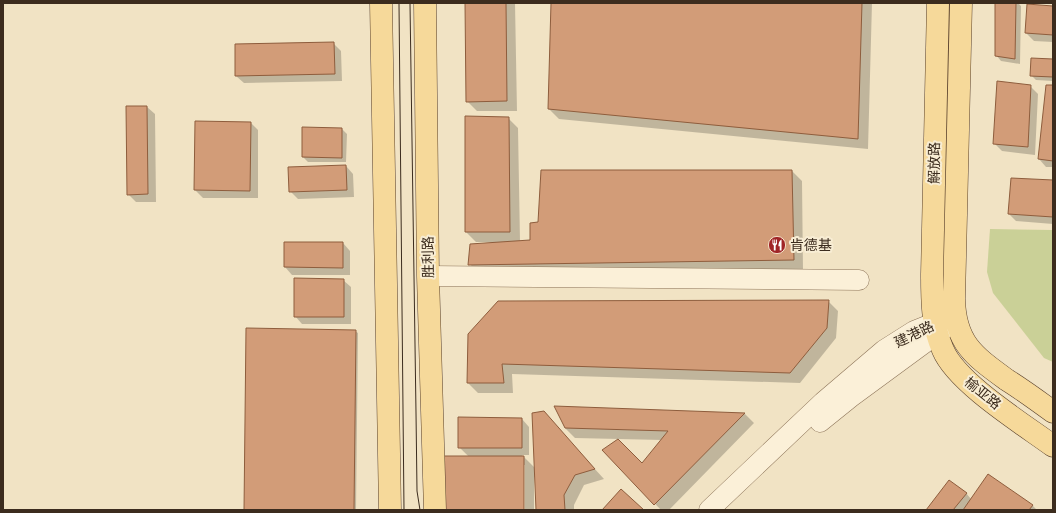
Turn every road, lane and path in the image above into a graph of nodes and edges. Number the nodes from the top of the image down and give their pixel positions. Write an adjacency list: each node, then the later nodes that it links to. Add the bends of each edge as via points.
1 (381, 3): 11 (main road)
2 (425, 3): 5 (main road, 胜利路)
3 (938, 3): 8 (main road, 解放路, via 932,281 932,307)
4 (961, 3): 7 (main road, 解放路)
5 (428, 276): 6 (street); 12 (main road, 胜利路)
6 (859, 280)
7 (956, 320): 8 (street, 建港路); 9 (main road, 榆亚路, via 968,346 978,358)
8 (936, 329): 10 (main road, 榆亚路, via 943,351 963,377); 13 (street, 建港路, via 914,331 896,341 808,416); 14 (street, 建港路, via 912,351 826,416)
9 (1053, 412)
10 (1053, 446)
11 (390, 510)
12 (435, 510)
13 (709, 510)
14 (727, 510)

